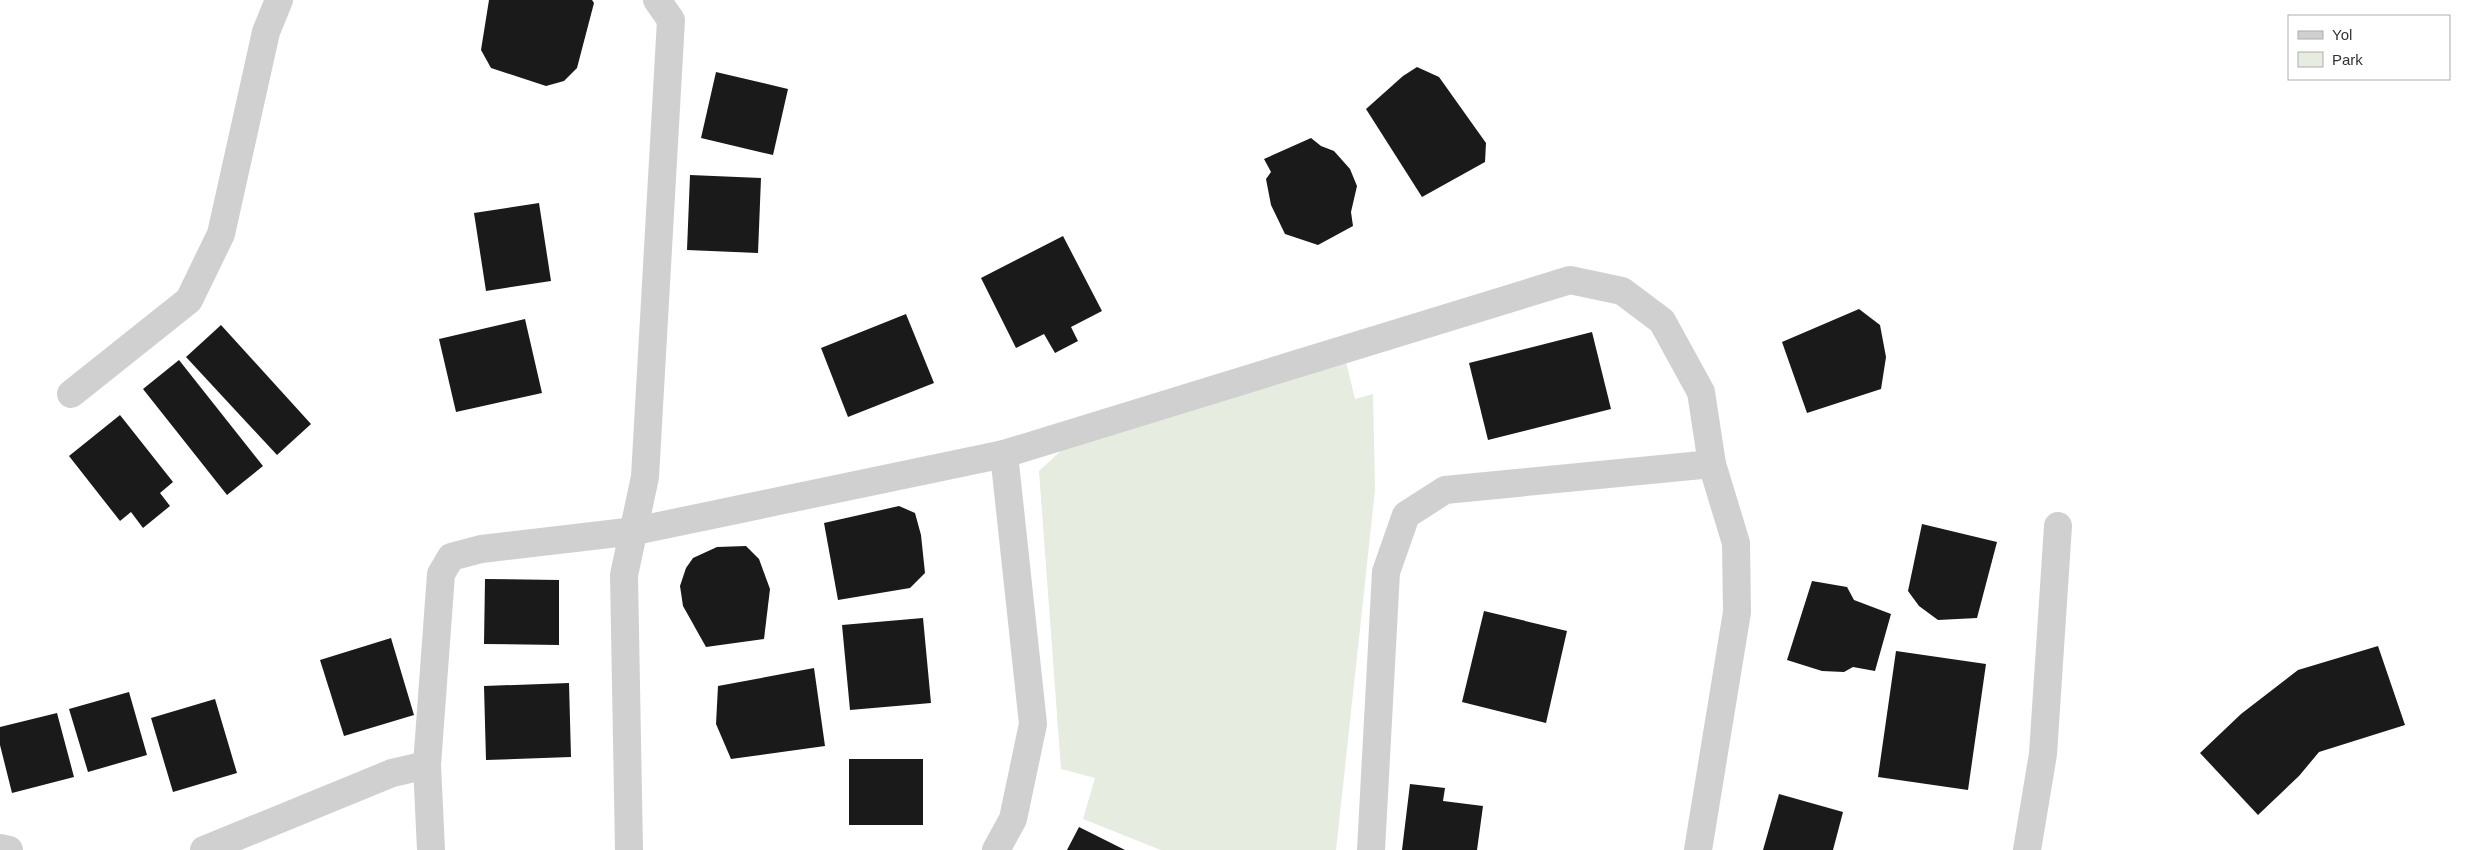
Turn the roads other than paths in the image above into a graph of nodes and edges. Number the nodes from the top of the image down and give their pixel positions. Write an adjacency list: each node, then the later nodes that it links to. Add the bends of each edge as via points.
1 (280, 0): 3 (street, via 266,32 222,234 189,300)
2 (657, 0): 7 (street, via 671,20 645,476)
3 (71, 394)
4 (1004, 454): 5 (street, via 1570,280 1622,291 1662,320 1701,392); 7 (street); 14 (street, via 1033,724 1013,819)
5 (1712, 464): 15 (street, via 1445,490 1406,515 1386,572); 16 (street, via 1736,543 1737,612)
6 (2058, 526): 17 (street, via 2043,754)
7 (635, 531): 8 (street, via 481,549 451,557 441,574); 13 (street, via 624,575)
8 (427, 765): 11 (street, via 392,773); 12 (street)
9 (0, 848): 10 (street)
10 (9, 850)
11 (204, 850)
12 (431, 850)
13 (629, 850)
14 (996, 850)
15 (1371, 850)
16 (1698, 850)
17 (2026, 850)

